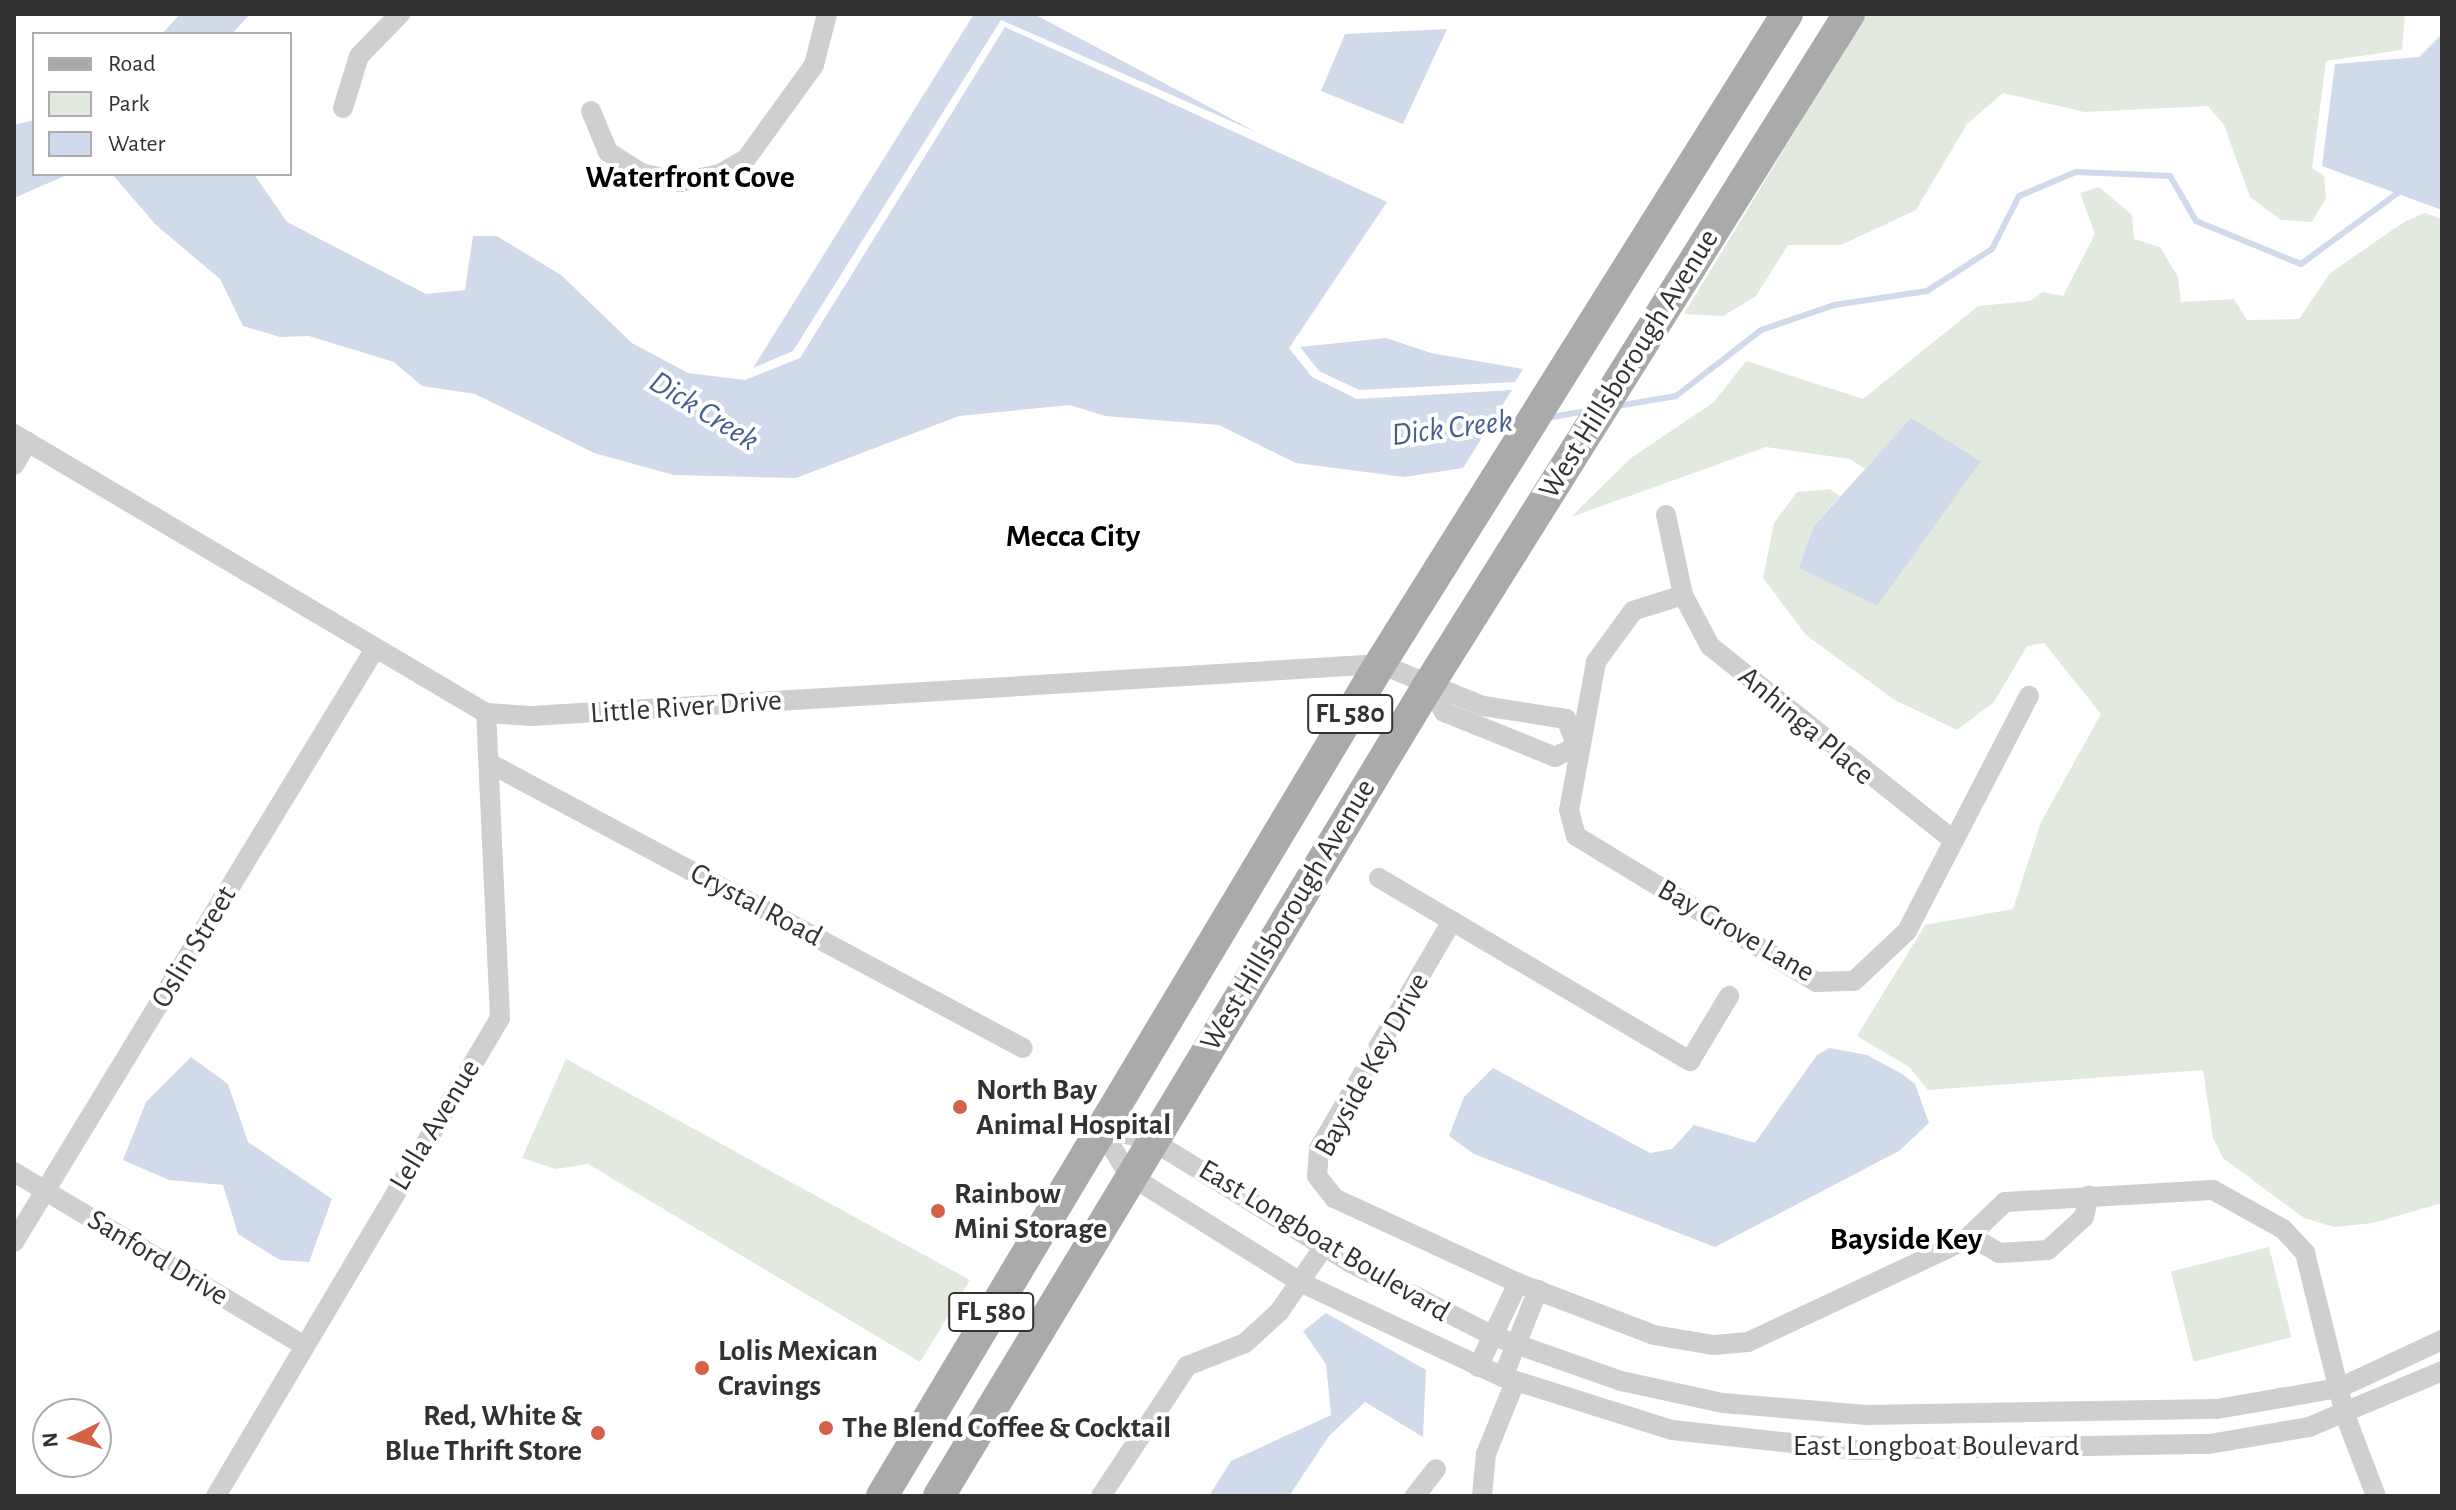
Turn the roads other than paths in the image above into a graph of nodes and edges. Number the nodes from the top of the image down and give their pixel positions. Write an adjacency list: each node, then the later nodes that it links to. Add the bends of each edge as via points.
1 (400, 14): 5 (street, via 359,56)
2 (827, 14): 6 (street, via 814,65 746,159 720,174 680,182 641,173 608,152)
3 (1787, 14): 12 (main road, West Hillsborough Avenue / FL 580)
4 (1849, 14): 13 (main road, West Hillsborough Avenue / FL 580)
5 (343, 108)
6 (591, 111)
7 (21, 438): 8 (street); 11 (street, Little River Drive)
8 (14, 465)
9 (1666, 515): 10 (street, Anhinga Place)
10 (1683, 595): 18 (street, via 1633,611 1617,625 1596,662); 20 (street, Anhinga Place, via 1710,646)
11 (373, 652): 15 (street, Little River Drive); 29 (street, Oslin Street)
12 (1380, 664): 13 (street, Little River Drive); 15 (street, Little River Drive, via 531,716); 25 (main road, West Hillsborough Avenue / FL 580)
13 (1428, 686): 16 (street); 17 (street, via 1444,712); 26 (main road, West Hillsborough Avenue / FL 580)
14 (2029, 696): 20 (street, Bay Grove Lane)
15 (486, 713): 19 (street, Lella Avenue)
16 (1538, 714): 17 (street); 18 (street, via 1566,719)
17 (1528, 746): 18 (street, via 1555,757)
18 (1577, 746): 20 (street, Bay Grove Lane, via 1569,810 1576,836 1816,982 1854,981 1907,931)
19 (489, 763): 24 (street, Crystal Road); 38 (street, Lella Avenue, via 500,1018)
20 (1949, 837)
21 (1379, 878): 22 (street)
22 (1452, 921): 23 (street, via 1690,1061); 35 (street, Bayside Key Drive, via 1315,1166 1326,1190 1346,1204)
23 (1729, 996)
24 (1023, 1048)
25 (1100, 1128): 26 (street, East Longboat Boulevard); 28 (street, East Longboat Boulevard); 47 (main road, West Hillsborough Avenue / FL 580)
26 (1151, 1140): 28 (main road, West Hillsborough Avenue / FL 580); 33 (street, East Longboat Boulevard)
27 (14, 1172): 29 (street, Sanford Drive)
28 (1129, 1175): 34 (street, East Longboat Boulevard); 48 (main road, West Hillsborough Avenue / FL 580)
29 (45, 1190): 32 (street, Oslin Street); 38 (street, Sanford Drive)
30 (2089, 1196): 31 (street, Bayside Key Drive, via 2005,1202); 31 (street, via 2084,1217 2048,1250 1999,1253); 43 (street, Bayside Key Drive, via 2202,1188 2283,1229 2305,1253)
31 (1970, 1236): 35 (street, Bayside Key Drive, via 1739,1344 1654,1335)
32 (14, 1242)
33 (1325, 1245): 34 (street); 36 (street, East Longboat Boulevard)
34 (1302, 1283): 40 (street, East Longboat Boulevard); 49 (street, via 1245,1343 1187,1366)
35 (1528, 1287): 36 (street); 39 (street)
36 (1493, 1336): 39 (street, East Longboat Boulevard); 40 (street)
37 (2442, 1340): 43 (street, East Longboat Boulevard)
38 (301, 1344): 46 (street, Lella Avenue)
39 (1516, 1345): 42 (street); 43 (street, East Longboat Boulevard, via 1621,1381 1818,1413 2217,1409)
40 (1478, 1367): 42 (street, East Longboat Boulevard)
41 (2442, 1371): 44 (street, East Longboat Boulevard)
42 (1509, 1379): 44 (street, East Longboat Boulevard, via 1672,1430 1856,1450 2209,1444); 51 (street, via 1486,1454)
43 (2339, 1388): 44 (street, Bayside Key Drive)
44 (2345, 1415): 52 (street, Bayside Key Drive)
45 (1436, 1469): 50 (street)
46 (216, 1496)
47 (882, 1496)
48 (939, 1496)
49 (1101, 1496)
50 (1415, 1496)
51 (1482, 1496)
52 (2376, 1496)

